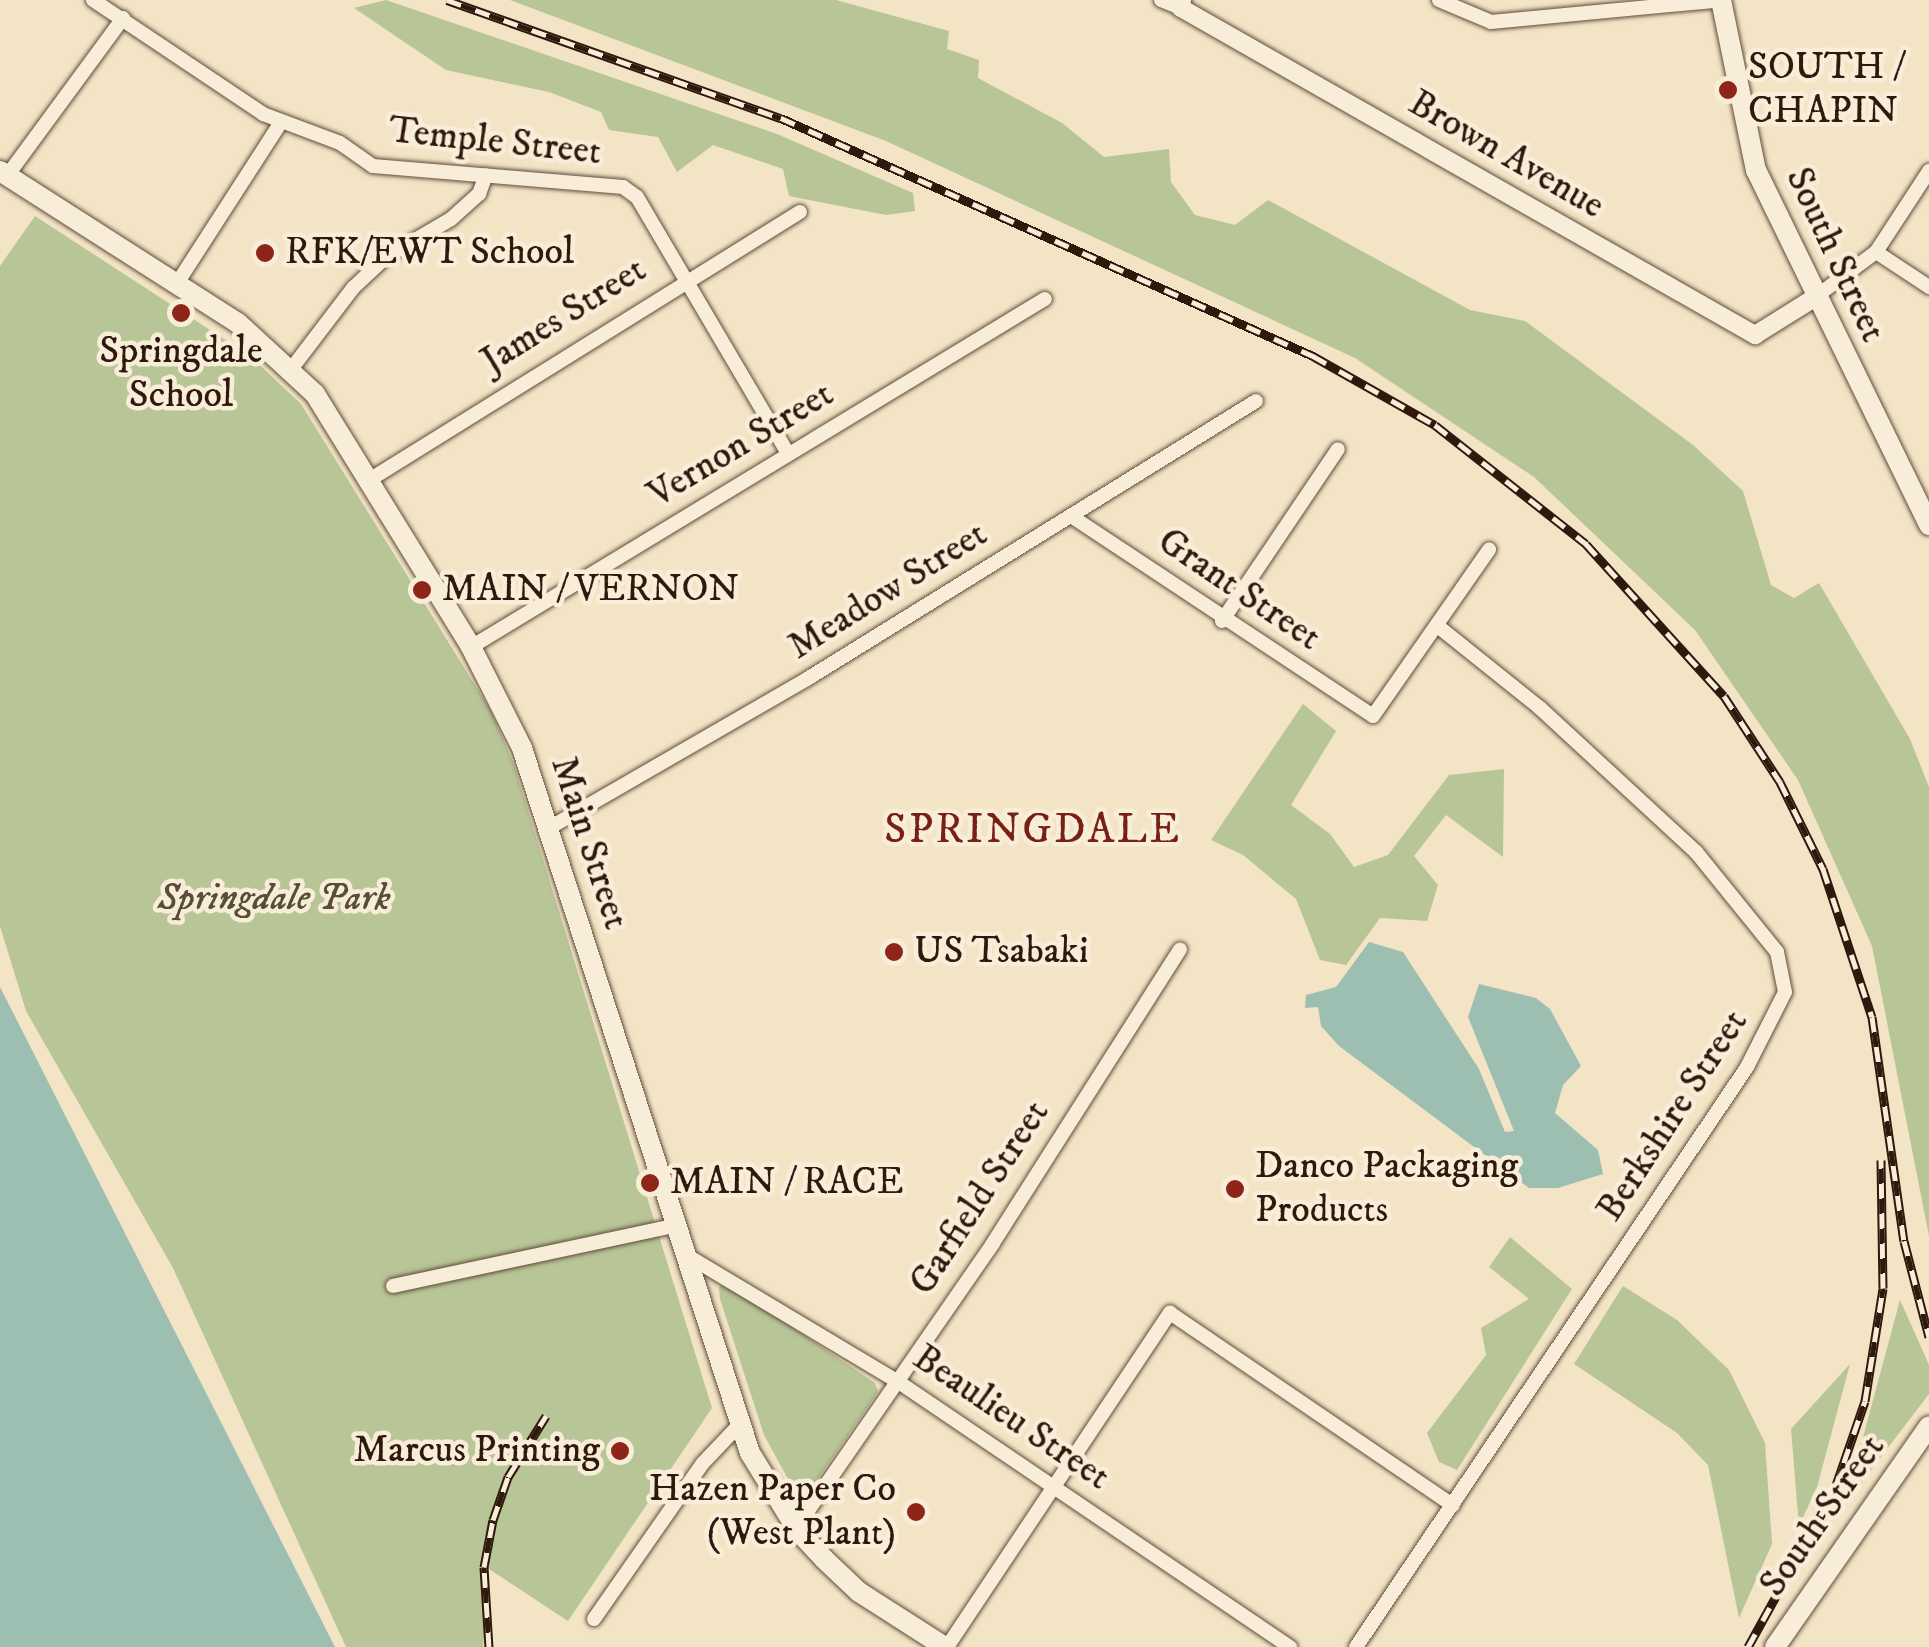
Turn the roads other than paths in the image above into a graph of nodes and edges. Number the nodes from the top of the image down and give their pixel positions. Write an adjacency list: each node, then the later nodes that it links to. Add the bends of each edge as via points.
1 (92, 0): 6 (street, Temple Street)
2 (1161, 0): 5 (street, Brown Avenue)
3 (1439, 0): 4 (street, via 1491,22)
4 (1722, 0): 16 (main road, South Street, via 1756,170)
5 (1182, 4): 16 (street, Brown Avenue, via 1755,335)
6 (123, 18): 7 (street, Temple Street); 9 (street)
7 (281, 122): 10 (street, Temple Street, via 340,143 373,166); 14 (street)
8 (1929, 171): 12 (street)
9 (4, 174): 14 (main road, Main Street)
10 (486, 175): 13 (street, Temple Street, via 624,188 637,197); 18 (street, via 479,194 451,219 386,257 353,288)
11 (800, 212): 13 (street, James Street)
12 (1876, 252): 15 (street); 16 (street)
13 (685, 279): 21 (street, Temple Street); 22 (street, James Street)
14 (176, 285): 18 (main road, Main Street)
15 (1929, 287)
16 (1814, 298): 24 (main road, South Street)
17 (1045, 299): 21 (street, Vernon Street)
18 (292, 368): 22 (main road, Main Street)
19 (1256, 401): 23 (street, Meadow Street)
20 (1338, 449): 26 (street)
21 (788, 453): 28 (street, Vernon Street)
22 (366, 482): 28 (main road, Main Street)
23 (1071, 516): 26 (street, Grant Street); 29 (street, Meadow Street)
24 (1929, 524)
25 (1489, 550): 27 (street)
26 (1222, 621): 27 (street, Grant Street, via 1373,716)
27 (1438, 627): 38 (street, Berkshire Street, via 1540,708 1696,852 1777,952 1785,992 1747,1067)
28 (471, 647): 29 (main road, Main Street, via 522,748)
29 (549, 828): 31 (main road, Main Street)
30 (1180, 950): 34 (street, Garfield Street)
31 (678, 1226): 32 (main road, Main Street); 33 (street)
32 (688, 1256): 34 (street, Beaulieu Street); 35 (main road, Main Street)
33 (394, 1286)
34 (897, 1381): 37 (street, Beaulieu Street); 39 (street, Garfield Street)
35 (740, 1424): 39 (main road, Main Street); 40 (street, via 703,1463)
36 (1929, 1426): 44 (main road, South Street)
37 (1054, 1485): 38 (street, via 1170,1313); 41 (street); 42 (street, Beaulieu Street)
38 (1453, 1505): 43 (street, Berkshire Street)
39 (796, 1528): 41 (main road, Main Street, via 859,1592)
40 (594, 1619)
41 (946, 1647)
42 (1290, 1647)
43 (1356, 1647)
44 (1775, 1647)

